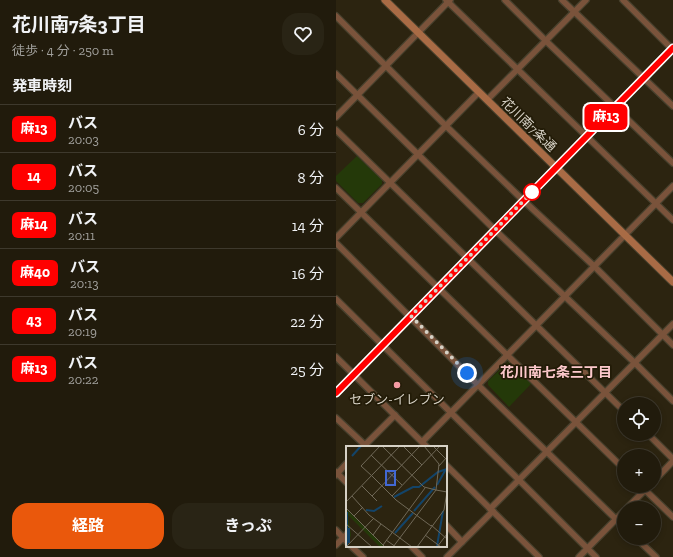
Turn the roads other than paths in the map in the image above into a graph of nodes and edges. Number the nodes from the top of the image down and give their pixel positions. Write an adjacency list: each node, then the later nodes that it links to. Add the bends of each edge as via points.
1 (385, 0): 9 (street, 花川南7条通)
2 (505, 0): 10 (street)
3 (562, 0): 7 (street)
4 (586, 0): 7 (street)
5 (623, 0): 11 (street)
6 (448, 1): 9 (street); 13 (street)
7 (574, 12): 10 (street); 15 (street)
8 (336, 16): 12 (street)
9 (419, 33): 12 (street); 16 (street, 花川南7条通)
10 (546, 41): 13 (street); 20 (street)
11 (673, 49): 15 (street)
12 (386, 66): 17 (street); 22 (street)
13 (518, 70): 18 (street); 24 (street)
14 (336, 74): 17 (street)
15 (644, 78): 19 (street); 20 (street)
16 (479, 92): 18 (street, 花川南7条通); 22 (street)
17 (358, 95): 21 (street); 25 (street)
18 (488, 100): 27 (street, 花川南7条通)
19 (673, 106)
20 (615, 107): 24 (street); 26 (street)
21 (336, 117)
22 (446, 126): 25 (street); 31 (street)
23 (336, 130): 28 (street)
24 (587, 136): 27 (street); 32 (street)
25 (418, 154): 28 (street); 35 (street)
26 (673, 164)
27 (556, 168): 31 (street); 36 (street, 花川南7条通)
28 (390, 183): 33 (street); 39 (street)
29 (673, 186): 32 (street)
30 (336, 188): 33 (street)
31 (524, 201): 35 (street); 40 (street)
32 (656, 204): 34 (street); 36 (street)
33 (361, 213): 37 (street); 42 (street)
34 (673, 220)
35 (496, 230): 39 (street); 43 (street)
36 (625, 235): 40 (street); 41 (street, 花川南7条通)
37 (336, 238)
38 (336, 243): 45 (street)
39 (467, 259): 42 (street); 47 (street)
40 (594, 266): 43 (street); 48 (street)
41 (673, 282)
42 (439, 288): 45 (street); 51 (street)
43 (565, 296): 47 (street); 53 (street)
44 (336, 299): 50 (street)
45 (411, 316): 50 (street); 55 (street)
46 (673, 324): 48 (street)
47 (537, 325): 51 (street); 56 (street)
48 (662, 335): 49 (street); 53 (street)
49 (673, 345)
50 (383, 346): 54 (street); 60 (street)
51 (508, 354): 55 (street); 63 (street)
52 (336, 357): 54 (street)
53 (635, 363): 56 (street); 58 (street)
54 (354, 375): 57 (street); 61 (street)
55 (478, 385): 60 (street); 68 (street)
56 (606, 392): 59 (street); 63 (street)
57 (336, 393)
58 (673, 401)
59 (617, 404)
60 (451, 413): 65 (street); 75 (street)
61 (395, 415): 65 (street); 66 (street)
62 (336, 418): 66 (street)
63 (576, 422): 68 (street); 70 (street)
64 (655, 441): 69 (street)
65 (422, 442): 67 (street)
66 (365, 446)
67 (426, 446)
68 (548, 451): 75 (street); 82 (street)
69 (673, 460): 74 (street)
70 (617, 462)
71 (346, 465): 73 (street)
72 (447, 466): 80 (street)
73 (336, 473): 76 (street)
74 (661, 473)
75 (520, 480): 80 (street); 91 (street)
76 (346, 482)
77 (640, 493): 79 (street)
78 (651, 493): 81 (street)
79 (633, 501)
80 (492, 510): 86 (street); 95 (street)
81 (673, 517)
82 (616, 519): 91 (street)
83 (447, 526): 86 (street)
84 (336, 530): 85 (street)
85 (346, 538): 88 (street)
86 (462, 542): 94 (street)
87 (643, 545): 98 (street)
88 (336, 546)
89 (353, 547): 92 (street)
90 (412, 547): 93 (street)
91 (587, 549): 96 (street); 97 (street)
92 (363, 557)
93 (422, 557)
94 (448, 557)
95 (539, 557)
96 (579, 557)
97 (596, 557)
98 (656, 557)

